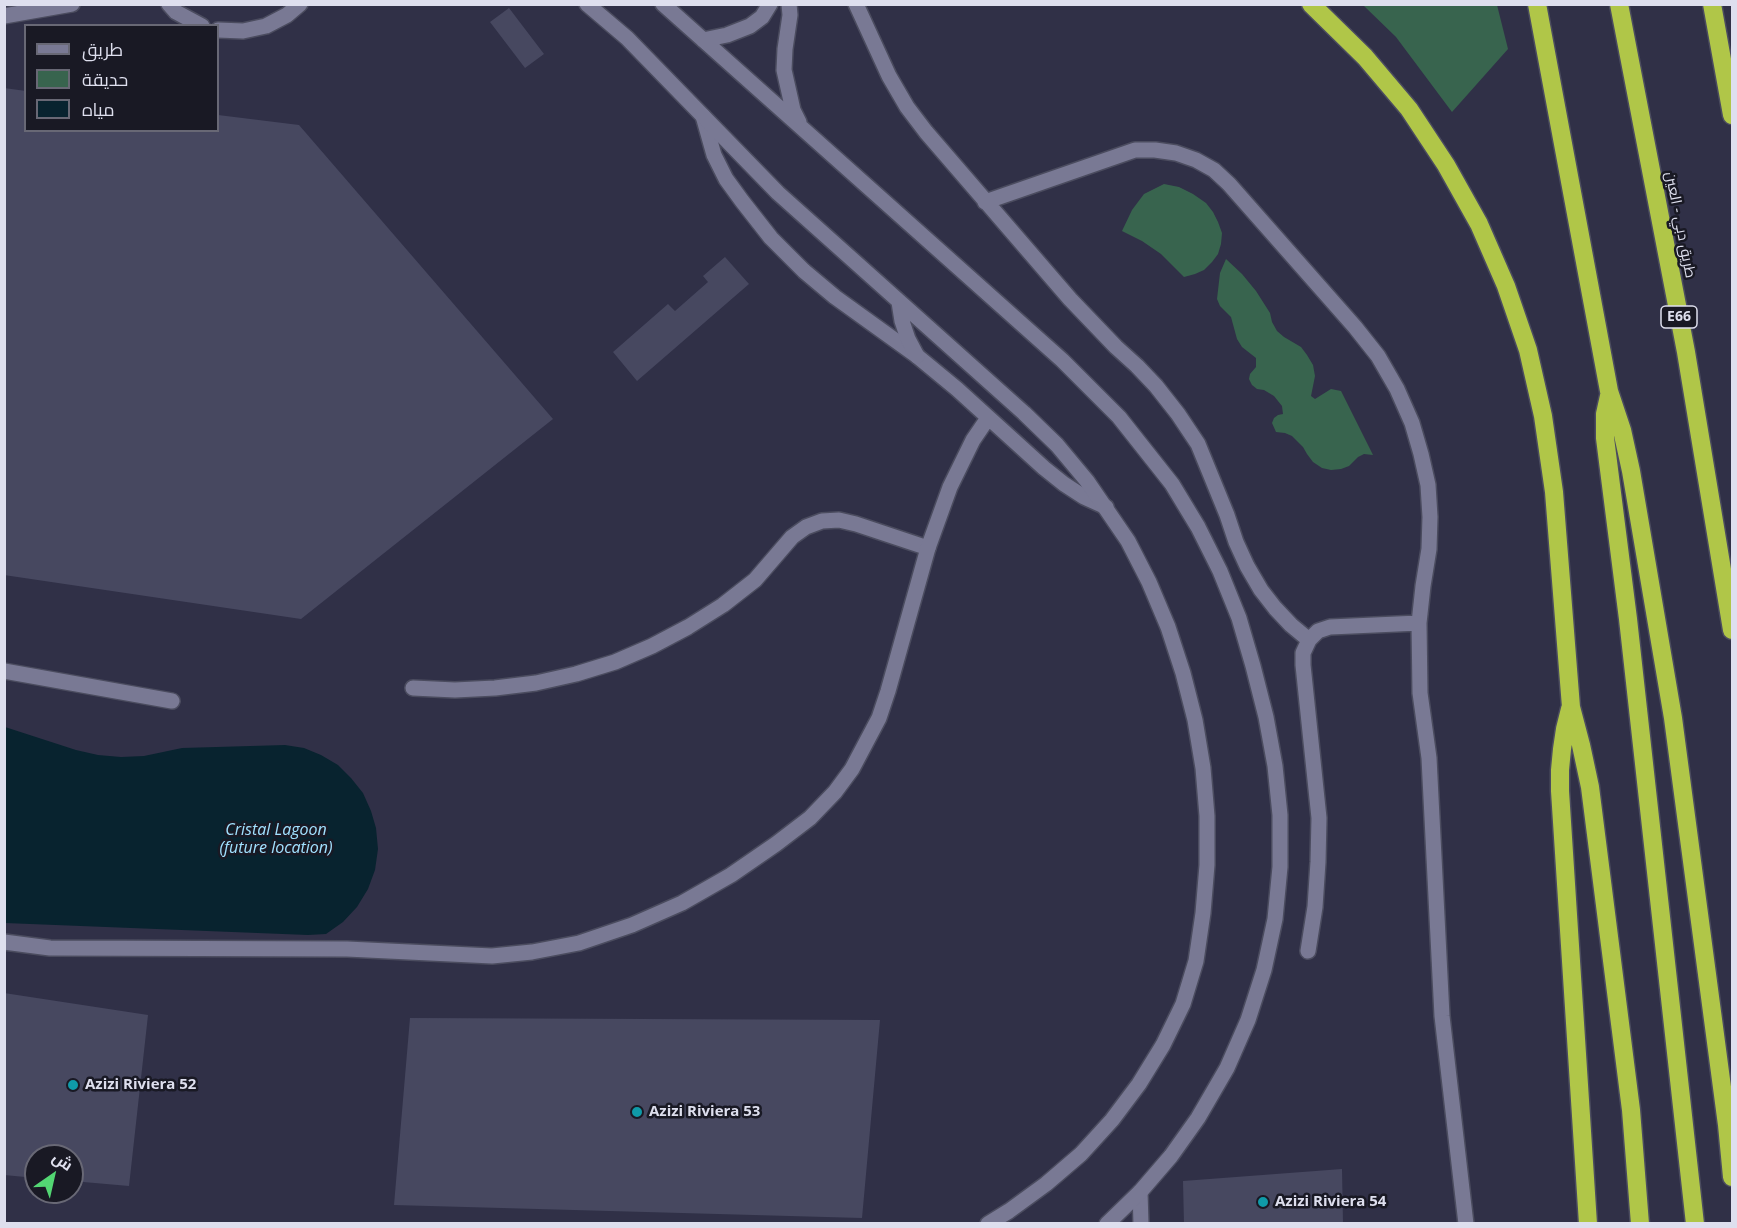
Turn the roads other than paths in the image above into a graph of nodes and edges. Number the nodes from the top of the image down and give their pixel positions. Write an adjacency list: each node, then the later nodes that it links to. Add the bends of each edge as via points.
1 (72, 4): 13 (street)
2 (168, 4): 14 (street)
3 (300, 4): 15 (street, via 266,26 243,31)
4 (587, 4): 18 (street, via 627,38)
5 (663, 4): 16 (street)
6 (770, 4): 16 (street, via 750,26)
7 (789, 4): 19 (street, via 784,70 793,110)
8 (856, 4): 20 (street, via 907,107)
9 (1311, 4): 33 (highway, via 1365,57 1409,109 1479,224 1506,286 1528,350 1543,416 1554,492)
10 (1537, 4): 23 (highway)
11 (1619, 4): 28 (highway, طريق دبي - العين / E66, via 1686,352)
12 (1712, 4): 17 (highway)
13 (4, 16)
14 (198, 24)
15 (219, 30)
16 (703, 40): 19 (street)
17 (1732, 115)
18 (703, 116): 21 (street, via 778,192); 22 (street, via 714,155 726,179 771,238 835,297)
19 (802, 127): 37 (street, via 1062,360 1119,417 1172,484 1198,527 1239,618 1266,717 1276,776 1280,867 1275,919 1248,1020 1227,1068 1198,1118)
20 (985, 202): 27 (street, via 1135,150 1186,156 1214,170 1229,184 1355,327 1383,364 1412,423 1428,485 1430,517); 29 (street, via 1178,414 1198,444 1247,566 1275,608)
21 (899, 302): 22 (street, via 905,330); 25 (street, via 1024,413 1087,480)
22 (917, 356): 24 (street)
23 (1609, 391): 36 (highway, via 1631,471 1673,718); 44 (highway, via 1605,438)
24 (988, 418): 25 (street, via 1064,484); 26 (street, via 961,462)
25 (1106, 507): 38 (street, via 1133,551 1168,627 1195,720 1207,816 1207,865 1196,961 1183,1004 1163,1045 1112,1120 1047,1184)
26 (928, 548): 31 (street, via 856,524 822,521 792,537 755,580 723,605 624,658 536,683 455,690); 34 (street, via 879,718 835,792 810,818 731,875 632,925 579,943 492,956 347,949 50,948)
27 (1419, 623): 29 (street, via 1330,627); 41 (street, via 1420,693 1429,758 1442,1016)
28 (1732, 630)
29 (1309, 640): 35 (street, via 1303,652 1303,665 1319,818 1315,907)
30 (4, 671): 32 (street)
31 (413, 688)
32 (172, 701)
33 (1571, 707): 42 (highway, via 1560,770); 43 (highway, via 1590,787 1631,1110)
34 (4, 942)
35 (1308, 951)
36 (1732, 1177)
37 (1140, 1192): 39 (street); 40 (street)
38 (988, 1224)
39 (1107, 1224)
40 (1141, 1224)
41 (1466, 1224)
42 (1588, 1224)
43 (1640, 1224)
44 (1695, 1224)

